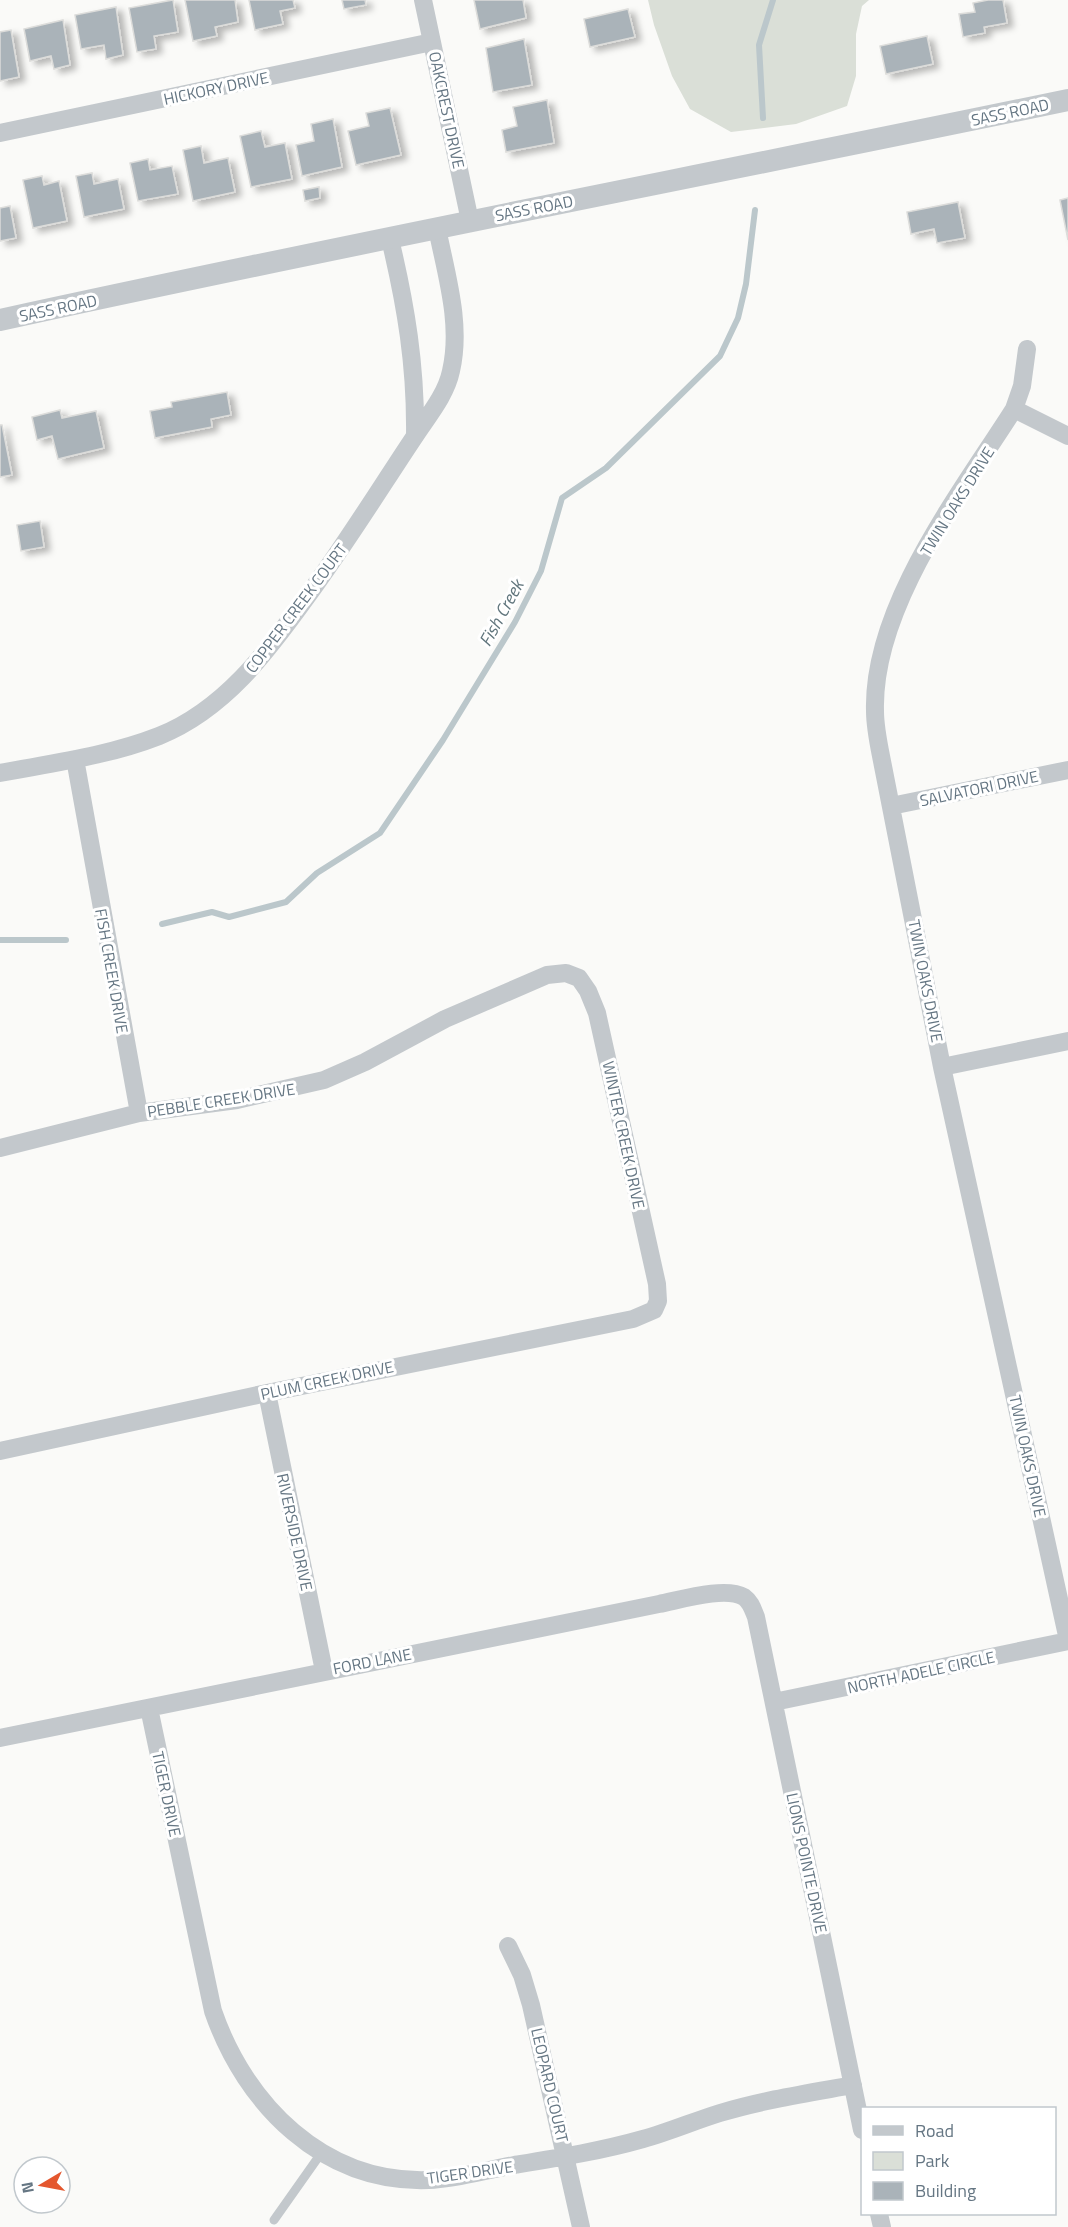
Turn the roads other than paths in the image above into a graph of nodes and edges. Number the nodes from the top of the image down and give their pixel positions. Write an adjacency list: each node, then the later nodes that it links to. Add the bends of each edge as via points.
1 (423, 0): 2 (street, OAKCREST DRIVE)
2 (432, 42): 4 (street, HICKORY DRIVE); 5 (street, OAKCREST DRIVE)
3 (1068, 100): 5 (street, SASS ROAD)
4 (0, 133)
5 (470, 220): 6 (street, SASS ROAD)
6 (437, 228): 7 (street, SASS ROAD); 11 (street, COPPER CREEK COURT, via 454,321 454,346 451,372)
7 (390, 239): 8 (street, SASS ROAD); 11 (street, via 409,322)
8 (0, 320)
9 (1027, 348): 10 (street, TWIN OAKS DRIVE, via 1022,386)
10 (1014, 409): 12 (street); 16 (street, TWIN OAKS DRIVE, via 927,547 889,627 878,672 875,710)
11 (415, 436): 13 (street, COPPER CREEK COURT, via 340,551 241,680 211,705 161,735)
12 (1068, 436)
13 (75, 759): 15 (street, COPPER CREEK COURT); 20 (street, FISH CREEK DRIVE)
14 (1068, 770): 16 (street, SALVATORI DRIVE)
15 (0, 773)
16 (891, 806): 19 (street, TWIN OAKS DRIVE)
17 (566, 973): 20 (street, PEBBLE CREEK DRIVE, via 547,975 503,993 324,1080 237,1100); 22 (street, WINTER CREEK DRIVE, via 579,978 597,1013 657,1284)
18 (1068, 1041): 19 (street)
19 (942, 1067): 26 (street, TWIN OAKS DRIVE)
20 (139, 1113): 21 (street, PEBBLE CREEK DRIVE)
21 (0, 1148)
22 (654, 1310): 23 (street, PLUM CREEK DRIVE, via 633,1319)
23 (267, 1393): 24 (street, PLUM CREEK DRIVE); 27 (street, RIVERSIDE DRIVE)
24 (0, 1451)
25 (745, 1598): 27 (street, FORD LANE, via 726,1593 659,1604); 28 (street, LIONS POINTE DRIVE, via 756,1617)
26 (1068, 1641): 28 (street, NORTH ADELE CIRCLE)
27 (324, 1671): 29 (street, FORD LANE)
28 (774, 1702): 32 (street, LIONS POINTE DRIVE)
29 (149, 1708): 30 (street, FORD LANE); 34 (street, TIGER DRIVE, via 219,2030 247,2083 266,2107 286,2127)
30 (0, 1738)
31 (508, 1946): 35 (street, LEOPARD COURT, via 531,2005)
32 (853, 2085): 33 (street, LIONS POINTE DRIVE); 35 (street, TIGER DRIVE, via 755,2103 642,2139)
33 (861, 2125)
34 (322, 2152): 35 (street, TIGER DRIVE, via 371,2172 429,2180); 36 (lane)
35 (567, 2156): 37 (street, LEOPARD COURT)
36 (274, 2220)
37 (581, 2227)

